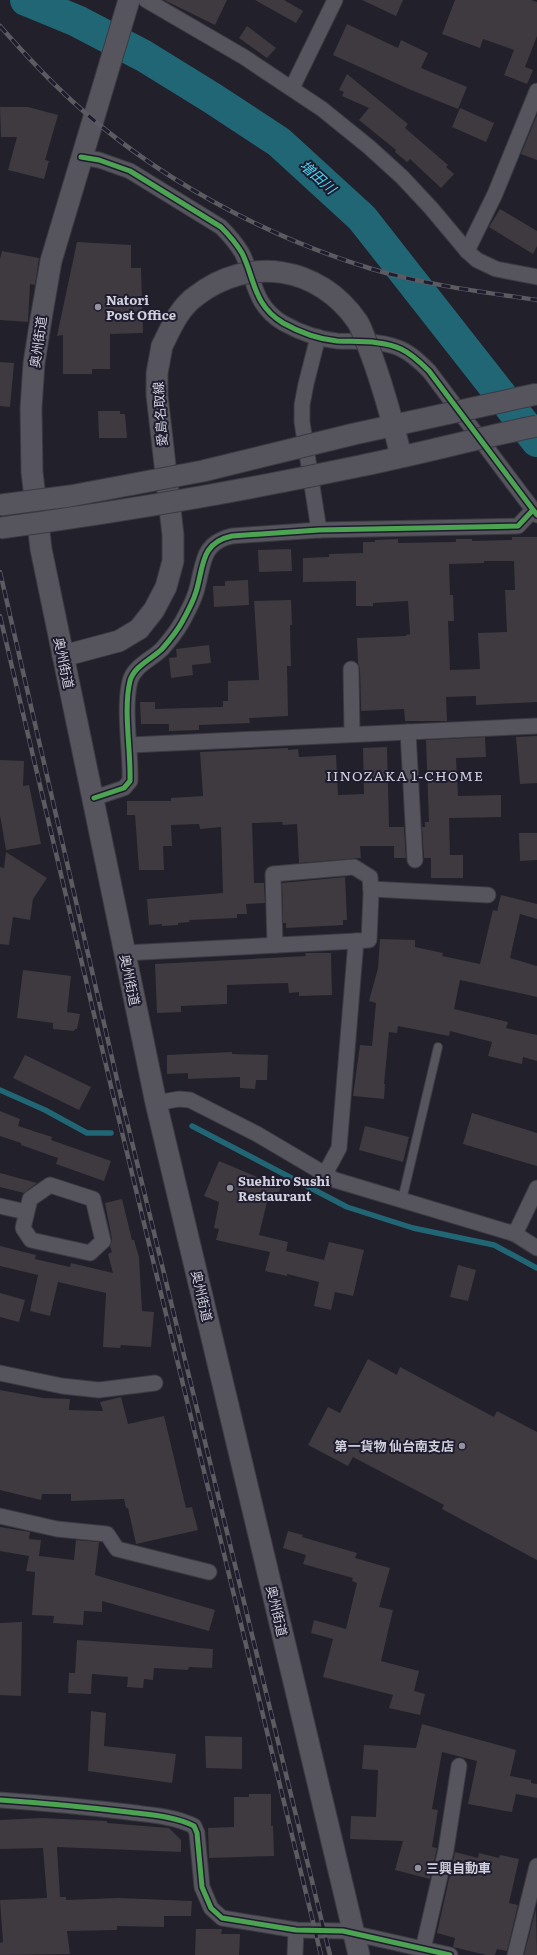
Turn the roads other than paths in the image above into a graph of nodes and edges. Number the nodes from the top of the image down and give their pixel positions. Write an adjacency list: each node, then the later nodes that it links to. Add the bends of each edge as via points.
1 (135, 0): 3 (street, via 244,57); 5 (main road, 奥州街道)
2 (335, 0): 3 (street)
3 (292, 88): 6 (street, via 340,123 402,177)
4 (537, 92): 6 (street, via 497,189)
5 (81, 157): 8 (street, via 99,160 130,171 221,227 242,254 257,297 267,309 281,322); 17 (main road, 奥州街道, via 51,261 34,363 31,408 32,472 41,549)
6 (467, 251): 7 (street, via 477,260 496,269)
7 (537, 278)
8 (318, 337): 14 (street, via 379,343 400,349 416,359 429,372); 16 (street, via 302,405 302,422)
9 (537, 394): 10 (main road, bridge)
10 (394, 425): 12 (main road, 愛島名取線, bridge); 13 (main road, bridge, via 203,471 70,496); 17 (main road, 愛島名取線, bridge, via 374,362 358,323 337,297 318,283 292,273 246,273 219,281 195,296 177,316 162,346 157,373 157,395 173,535 173,561 166,587 154,610 139,629 119,641)
11 (537, 426): 12 (main road, bridge)
12 (401, 456): 15 (main road, bridge, via 280,482 75,518)
13 (0, 505)
14 (535, 513): 16 (street, via 518,526)
15 (0, 528)
16 (319, 530): 22 (street, via 232,536 220,538 209,548 204,558 196,593 181,624 162,649 141,665 131,679 127,699)
17 (63, 656): 23 (main road, 奥州街道)
18 (350, 669): 21 (street)
19 (537, 726): 20 (street)
20 (408, 732): 21 (street); 24 (street)
21 (352, 734): 22 (street)
22 (130, 744): 23 (street, via 130,781 124,788)
23 (94, 798): 29 (main road, 奥州街道)
24 (415, 860)
25 (371, 889): 26 (street); 27 (street, via 368,940); 28 (street, via 370,877 354,867 273,874)
26 (488, 895)
27 (356, 941): 28 (street); 32 (street, via 339,1148)
28 (275, 945): 29 (street)
29 (124, 953): 31 (main road, 奥州街道)
30 (438, 1047): 34 (lane)
31 (156, 1103): 32 (street, via 190,1100 257,1134); 47 (main road, 奥州街道)
32 (325, 1174): 34 (street, via 335,1180)
33 (537, 1188): 37 (street)
34 (402, 1200): 37 (street)
35 (0, 1206): 36 (street)
36 (26, 1212): 36 (street, via 30,1198 50,1186 93,1198 104,1242 90,1253 31,1240 22,1228)
37 (515, 1234): 38 (street)
38 (537, 1248)
39 (0, 1373): 40 (street, via 62,1386 99,1390)
40 (155, 1383)
41 (0, 1516): 42 (street, via 57,1529 106,1534 117,1549)
42 (209, 1572)
43 (459, 1766): 48 (street, via 446,1850)
44 (0, 1800): 46 (street, via 60,1804 185,1821 196,1828 202,1887 208,1903 216,1914 222,1918)
45 (537, 1866): 52 (street)
46 (296, 1930): 47 (street); 49 (street)
47 (354, 1933): 48 (street); 50 (main road, 奥州街道)
48 (423, 1949): 51 (street)
49 (295, 1955)
50 (360, 1955)
51 (450, 1955)
52 (514, 1955)

